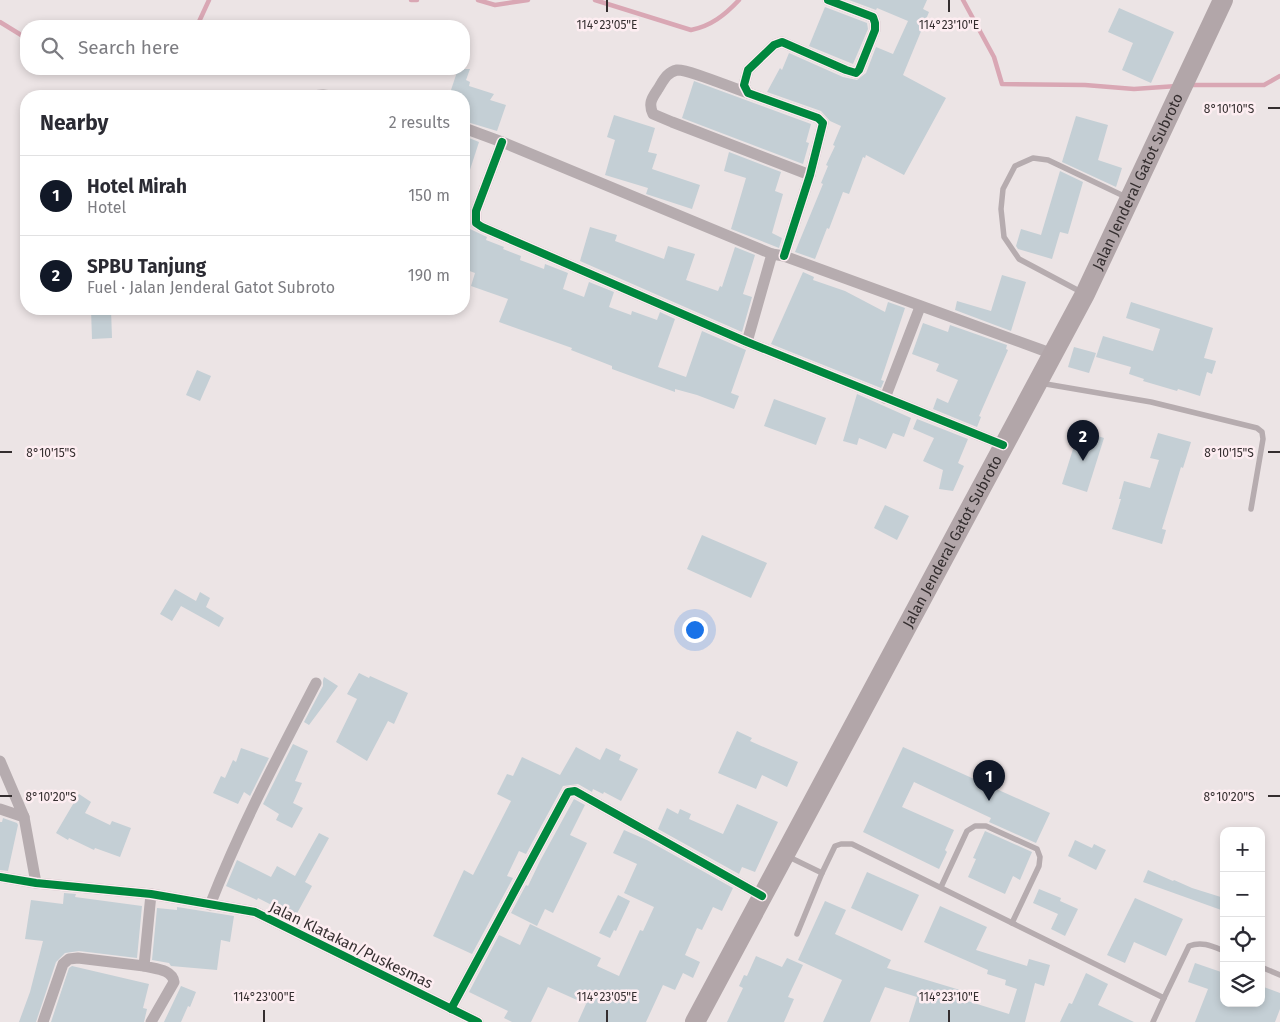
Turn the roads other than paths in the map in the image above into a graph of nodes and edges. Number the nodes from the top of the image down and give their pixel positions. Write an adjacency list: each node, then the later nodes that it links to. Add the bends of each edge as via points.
1 (828, 0): 3 (street, via 873,18 874,30 859,70 856,73 846,70 782,42 774,45 748,70 744,84)
2 (1223, 0): 7 (highway, Jalan Jenderal Gatot Subroto)
3 (748, 94): 6 (street, via 818,118 823,123); 6 (street, via 677,70 667,75 651,100 650,108 653,114)
4 (470, 130): 5 (street)
5 (502, 142): 8 (street); 12 (street, via 476,211 476,222 482,227)
6 (810, 176): 9 (street)
7 (1130, 199): 10 (highway, Jalan Jenderal Gatot Subroto); 10 (lane, via 1048,160 1033,158 1015,166 1003,189 1004,237 1019,259)
8 (772, 254): 9 (street); 12 (street)
9 (784, 256): 11 (street)
10 (1085, 294): 13 (highway, Jalan Jenderal Gatot Subroto)
11 (920, 307): 13 (street); 15 (street)
12 (747, 342): 15 (street)
13 (1053, 354): 14 (highway, Jalan Jenderal Gatot Subroto)
14 (1038, 383): 16 (highway, Jalan Jenderal Gatot Subroto); 17 (lane, via 1151,402 1257,428 1262,432 1263,440)
15 (885, 398): 16 (street)
16 (1003, 445): 22 (highway, Jalan Jenderal Gatot Subroto)
17 (1251, 509)
18 (316, 683): 29 (street, via 257,797)
19 (0, 761): 21 (street)
20 (0, 809): 21 (street)
21 (24, 817): 25 (street)
22 (785, 855): 23 (lane); 28 (highway, Jalan Jenderal Gatot Subroto)
23 (822, 873): 26 (lane, via 835,846 852,844); 31 (lane)
24 (0, 877): 25 (street, Jalan Klatakan/Puskesmas)
25 (36, 883): 27 (street, Jalan Klatakan/Puskesmas)
26 (941, 888): 30 (lane); 30 (lane, via 967,830 975,826 986,826 1037,849 1039,866)
27 (150, 894): 29 (street, Jalan Klatakan/Puskesmas); 33 (street)
28 (762, 896): 37 (street, via 572,790 568,792); 41 (highway, Jalan Jenderal Gatot Subroto)
29 (210, 905): 37 (street, Jalan Klatakan/Puskesmas, via 255,912)
30 (1012, 923): 36 (lane)
31 (797, 934)
32 (1220, 950): 36 (lane, via 1197,943 1189,946)
33 (144, 966): 38 (street, via 69,959 63,964); 39 (street, via 168,972 174,982)
34 (1265, 969): 35 (lane)
35 (1280, 975)
36 (1164, 998): 42 (lane)
37 (451, 1009): 40 (street, Jalan Klatakan/Puskesmas)
38 (43, 1022)
39 (151, 1022)
40 (478, 1022)
41 (695, 1022)
42 (1153, 1022)

